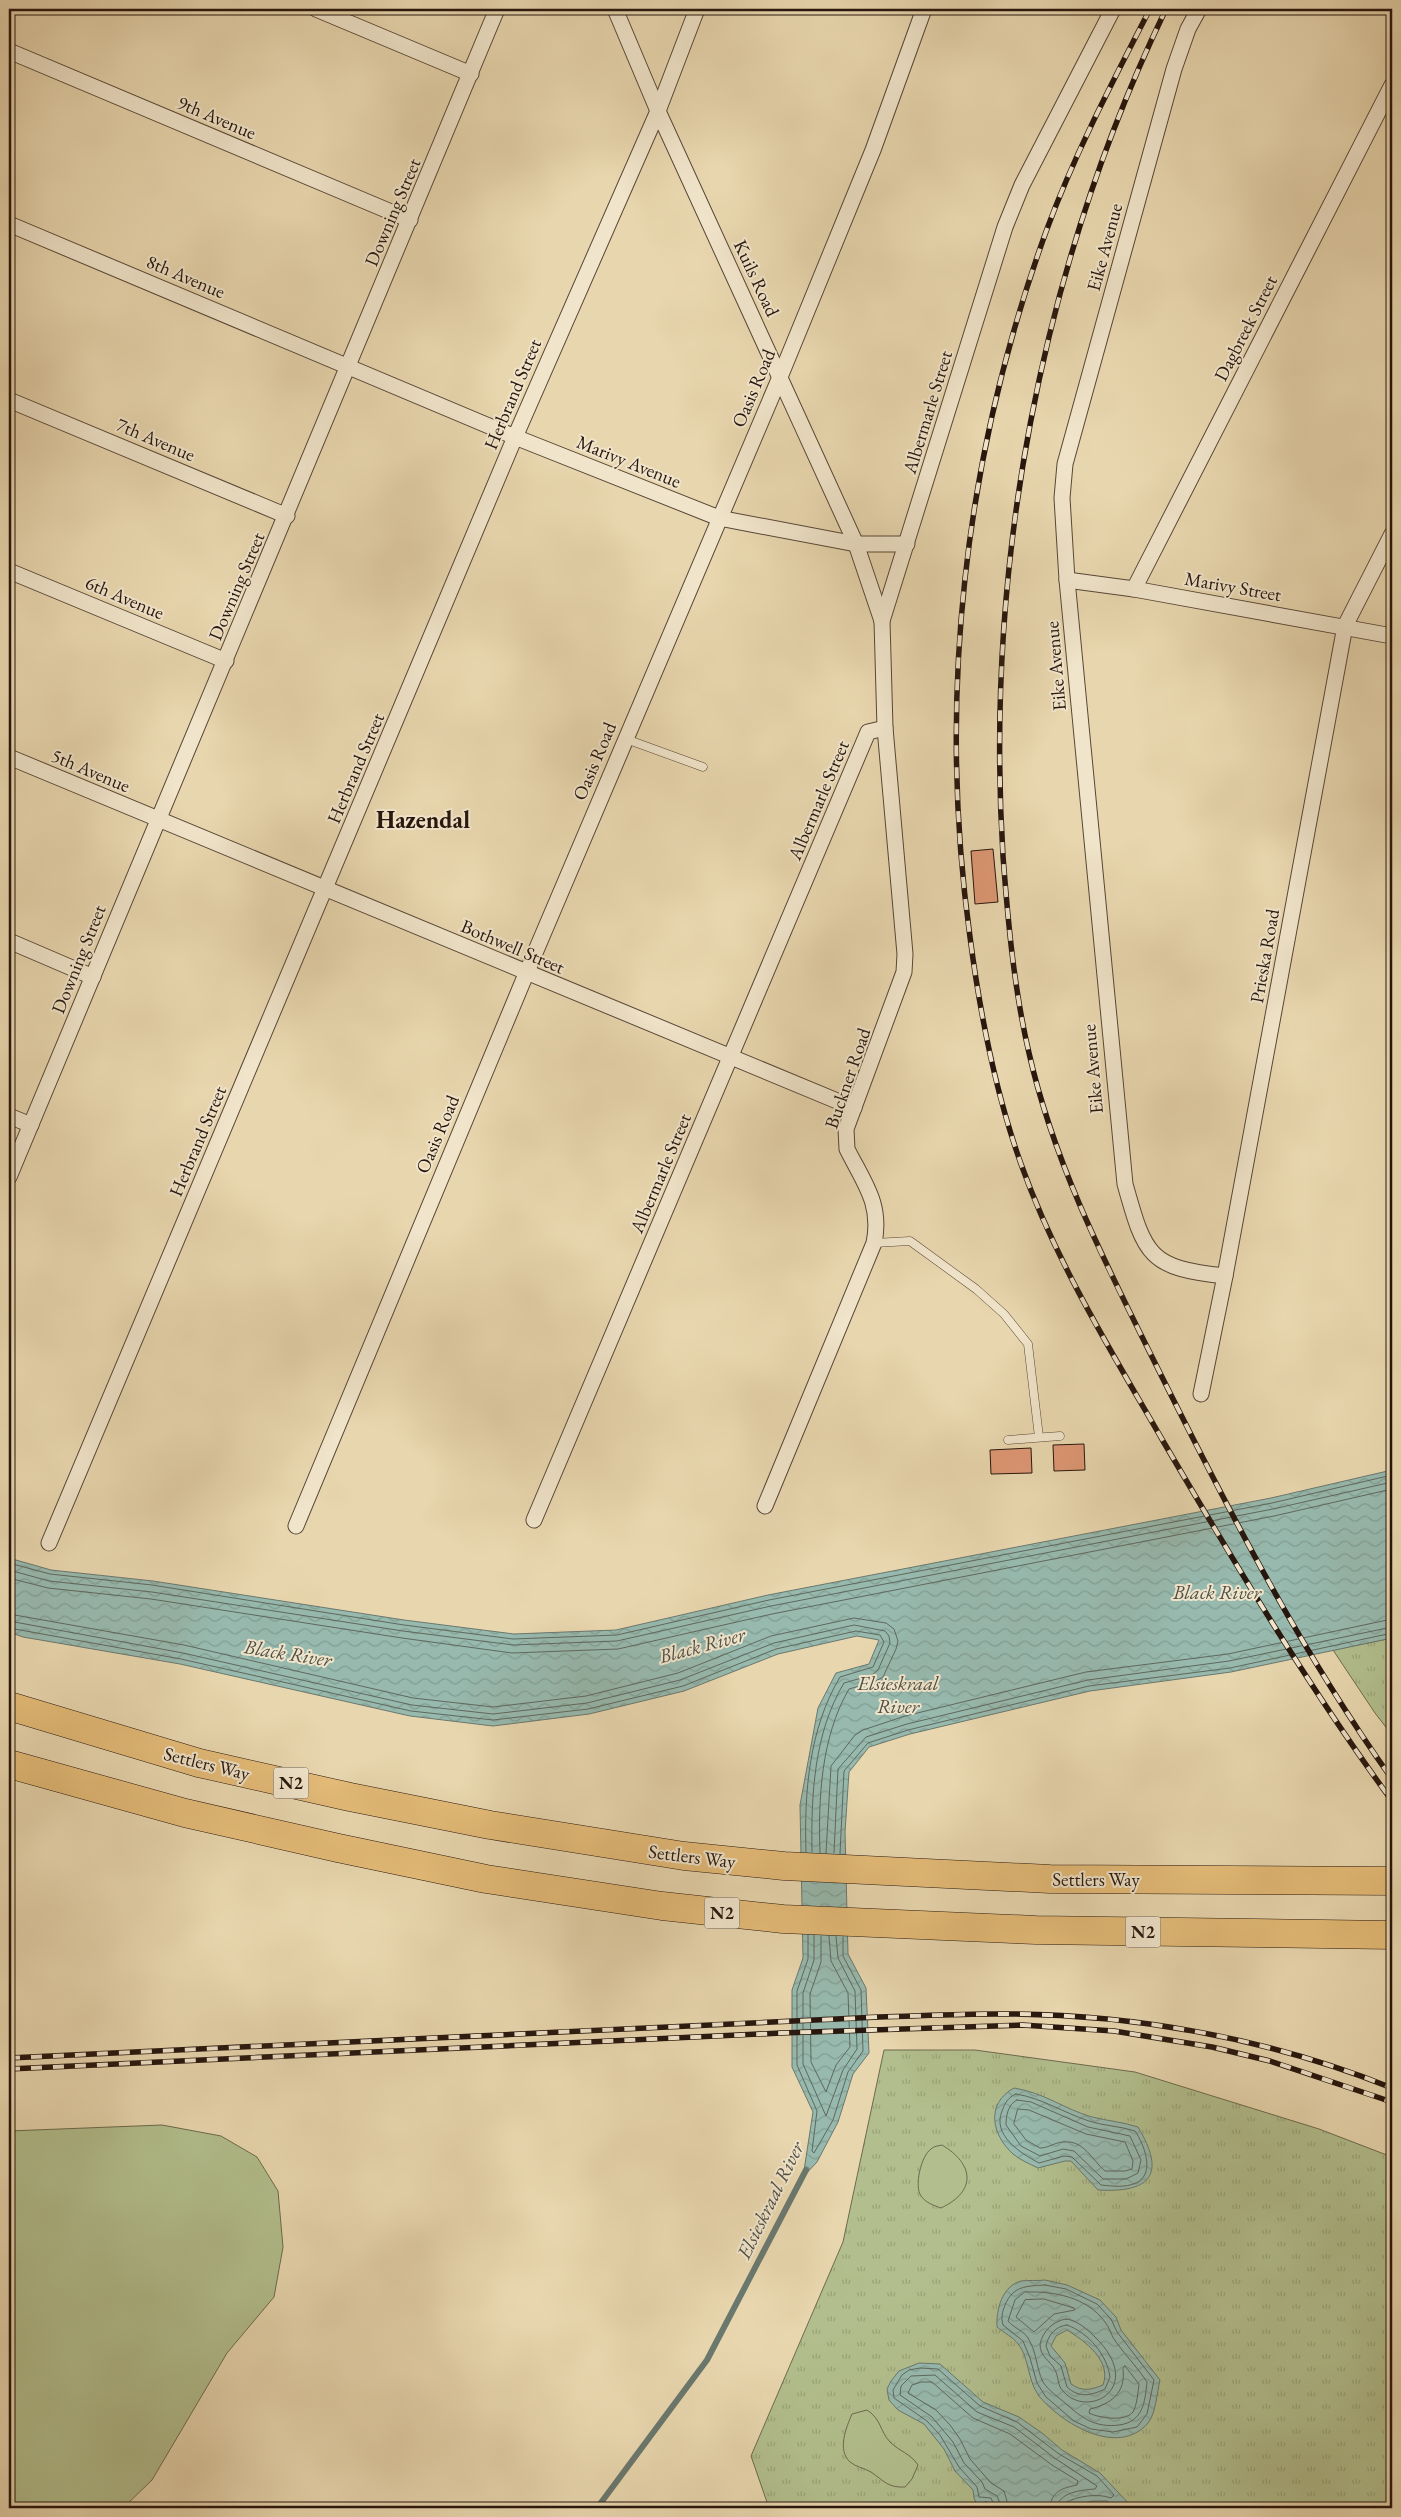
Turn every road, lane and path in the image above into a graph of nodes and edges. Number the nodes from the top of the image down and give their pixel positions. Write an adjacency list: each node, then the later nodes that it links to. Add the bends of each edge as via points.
1 (316, 9): 9 (street)
2 (497, 9): 9 (street, Downing Street)
3 (614, 9): 11 (street, Kuils Road)
4 (697, 9): 11 (street, Herbrand Street)
5 (924, 9): 15 (street, Oasis Road, via 873,150)
6 (1113, 9): 22 (street, Albermarle Street, via 1022,185 1005,228)
7 (1198, 9): 24 (street, Eike Avenue, via 1174,69 1065,464 1062,498)
8 (9, 50): 12 (street, 9th Avenue)
9 (471, 74): 12 (street, Downing Street)
10 (1392, 85): 25 (street, Dagbreek Street)
11 (658, 111): 15 (street, Kuils Road); 17 (street, Herbrand Street)
12 (410, 220): 14 (street, Downing Street)
13 (9, 224): 14 (street, 8th Avenue)
14 (348, 365): 17 (street, Marivy Avenue); 18 (street, Downing Street)
15 (780, 377): 19 (street, Oasis Road); 21 (street, Kuils Road)
16 (9, 400): 18 (street, 7th Avenue)
17 (515, 437): 19 (street, Marivy Avenue); 35 (street, Herbrand Street)
18 (287, 516): 29 (street, Downing Street)
19 (719, 518): 21 (street, Marivy Avenue); 31 (street, Oasis Road)
20 (1392, 534): 27 (street, Prieska Road)
21 (856, 544): 22 (street, Marivy Avenue); 26 (street, Kuils Road)
22 (908, 544): 26 (street, Albermarle Street)
23 (9, 571): 29 (street, 6th Avenue)
24 (1067, 580): 25 (street, Marivy Street); 45 (street, Eike Avenue, via 1125,1184 1143,1239 1152,1253 1166,1264 1187,1272)
25 (1134, 589): 27 (street, Marivy Street)
26 (882, 621): 30 (street, Albermarle Street)
27 (1345, 626): 28 (street, Marivy Street); 45 (street, Prieska Road)
28 (1392, 636)
29 (226, 661): 34 (street, Downing Street)
30 (885, 728): 39 (street, Albermarle Street, via 868,732); 40 (street, Buckner Road, via 904,972)
31 (626, 738): 33 (lane); 37 (street, Oasis Road)
32 (9, 758): 34 (street, 5th Avenue)
33 (703, 767)
34 (157, 820): 35 (street, Bothwell Street); 38 (street, Downing Street)
35 (325, 890): 37 (street, Bothwell Street); 53 (street, Herbrand Street)
36 (9, 941): 38 (street)
37 (526, 974): 39 (street, Bothwell Street); 52 (street, Oasis Road)
38 (93, 976): 42 (street, Downing Street)
39 (730, 1058): 40 (street, Bothwell Street); 51 (street, Albermarle Street)
40 (854, 1108): 44 (street, Buckner Road, via 845,1139 875,1207 878,1224)
41 (9, 1116): 42 (street)
42 (31, 1125): 43 (street, Downing Street)
43 (9, 1177)
44 (874, 1243): 48 (lane, via 910,1241 976,1289 1004,1314 1028,1344); 50 (street, Buckner Road)
45 (1225, 1276): 46 (street, Prieska Road)
46 (1201, 1394)
47 (1060, 1436): 48 (lane)
48 (1039, 1437): 49 (lane)
49 (1008, 1440)
50 (765, 1506)
51 (534, 1520)
52 (296, 1526)
53 (49, 1542)
54 (9, 1706): 56 (highway, Settlers Way / N2, via 199,1763 350,1797 578,1840 684,1856 784,1866 1050,1879)
55 (9, 1764): 57 (highway, N2, via 194,1816 477,1877 662,1906 783,1919 1036,1930)
56 (1392, 1881)
57 (1392, 1935)

